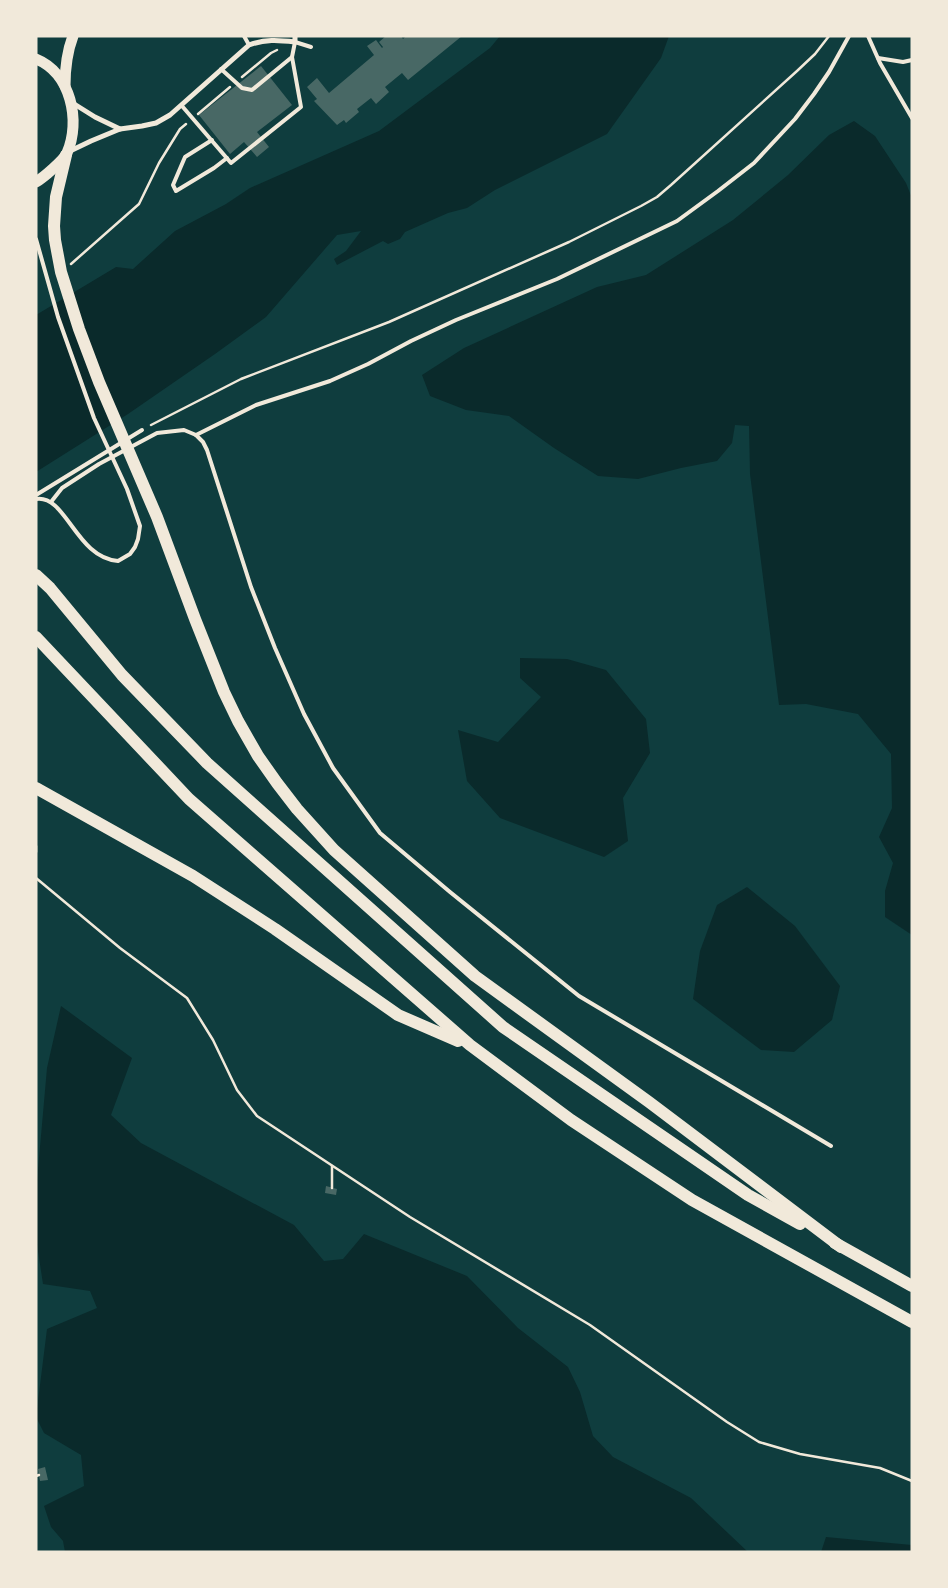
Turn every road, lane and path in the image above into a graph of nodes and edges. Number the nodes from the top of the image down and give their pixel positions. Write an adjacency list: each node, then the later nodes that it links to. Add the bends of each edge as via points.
1 (73, 36): 15 (highway)
2 (244, 36): 7 (lane)
3 (829, 36): 27 (path, via 797,71 657,197 569,242 389,322 240,378)
4 (849, 36): 28 (lane, via 829,72 795,119 754,163 677,221 557,280 456,320 330,381 256,405)
5 (868, 36): 10 (lane)
6 (295, 39): 7 (street, via 274,39); 8 (lane); 9 (lane); 14 (path, via 270,53)
7 (249, 45): 13 (street)
8 (311, 47)
9 (292, 57): 14 (lane, via 252,90 242,88); 23 (lane, via 301,107 231,163)
10 (878, 58): 12 (lane, via 903,62); 19 (lane)
11 (36, 59): 15 (highway, via 51,69)
12 (912, 60)
13 (221, 69): 14 (lane); 17 (street)
14 (236, 82): 18 (path)
15 (65, 86): 16 (highway)
16 (71, 102): 20 (street); 22 (highway, via 73,125)
17 (182, 106): 18 (lane); 20 (street, via 156,123)
18 (192, 118): 21 (lane); 26 (path, via 171,142 139,204)
19 (912, 118)
20 (120, 129): 22 (street)
21 (212, 140): 23 (lane); 23 (lane, via 185,158 173,185 176,191)
22 (66, 154): 24 (highway); 42 (highway, via 56,197 55,240 61,272 79,329 238,720 277,783 334,850 474,976 649,1102)
23 (227, 158)
24 (36, 182)
25 (37, 241): 31 (lane, via 48,284 94,418 127,489 140,526 135,547 118,561 97,555)
26 (66, 266)
27 (142, 430): 29 (lane)
28 (196, 435): 31 (lane, via 184,430 157,433 62,488); 39 (lane, via 207,450 251,587 304,714 333,768 380,833 579,996)
29 (36, 495)
30 (36, 499): 31 (lane)
31 (51, 502)
32 (36, 574): 42 (highway, via 122,675 206,763 503,1027 748,1195)
33 (36, 638): 38 (highway, via 189,799)
34 (36, 788): 38 (highway, via 193,876 398,1015)
35 (36, 846): 36 (path)
36 (36, 852)
37 (36, 878): 40 (path, via 120,948 187,998 213,1040 237,1090 257,1116)
38 (470, 1045): 44 (highway, via 571,1120 692,1200)
39 (831, 1146)
40 (332, 1166): 41 (path); 45 (path, via 590,1325 760,1442 800,1454 880,1468)
41 (332, 1188)
42 (841, 1247): 43 (highway)
43 (912, 1286)
44 (912, 1322)
45 (912, 1481)

